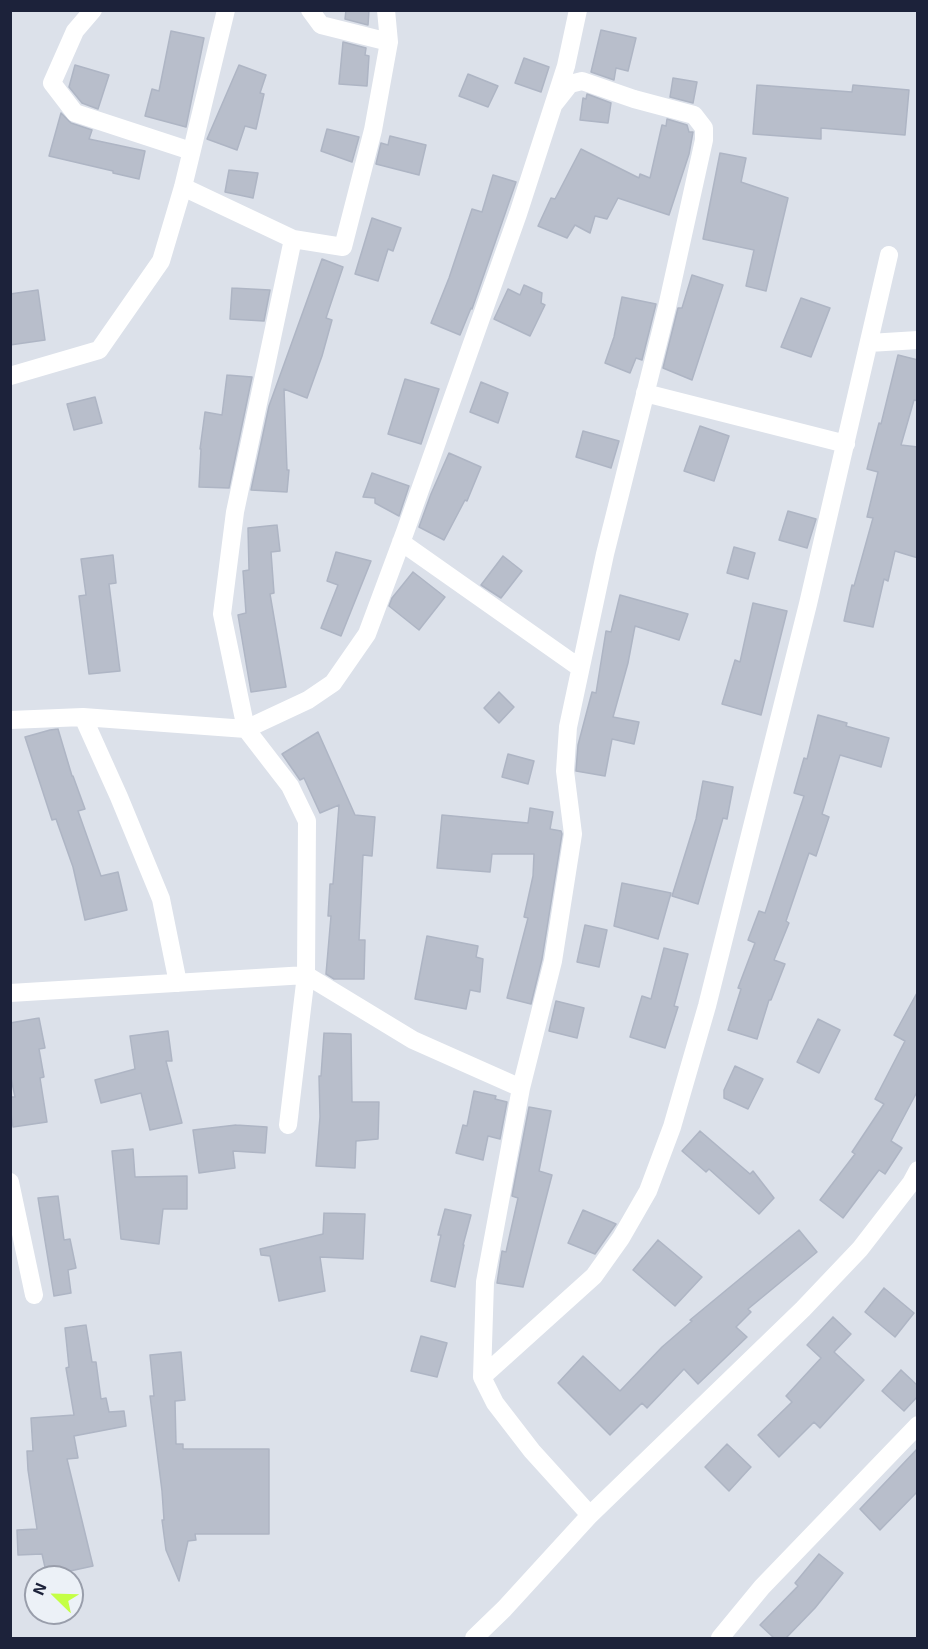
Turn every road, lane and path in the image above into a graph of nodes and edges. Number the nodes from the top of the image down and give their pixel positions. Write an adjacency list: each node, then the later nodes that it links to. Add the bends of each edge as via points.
1 (93, 10): 8 (street, via 75,31 52,83 75,113)
2 (226, 10): 8 (street)
3 (310, 10): 6 (street, via 321,25)
4 (386, 10): 6 (street)
5 (578, 10): 7 (street)
6 (389, 42): 10 (street, via 373,130 343,247)
7 (555, 103): 15 (street, via 570,84 582,81 694,115 704,128 705,140); 17 (street)
8 (191, 151): 9 (street)
9 (183, 188): 10 (street); 14 (street, via 161,261 99,350)
10 (294, 239): 21 (street, via 235,512 222,614)
11 (889, 255): 13 (street)
12 (918, 339): 13 (street)
13 (869, 343): 16 (street)
14 (10, 376)
15 (645, 393): 16 (street); 18 (street)
16 (846, 444): 30 (street, via 707,1006 672,1127 648,1191 594,1276)
17 (401, 542): 18 (street); 21 (street, via 367,634 333,683 308,700)
18 (580, 668): 25 (street, via 568,727 565,771 573,834 553,961)
19 (83, 717): 20 (street); 21 (street); 23 (street, via 161,899)
20 (10, 720)
21 (246, 729): 22 (street, via 290,786 307,821)
22 (306, 975): 23 (street); 25 (street, via 413,1040); 26 (street)
23 (178, 983): 24 (street)
24 (10, 993)
25 (521, 1088): 30 (street, via 484,1282)
26 (288, 1125)
27 (918, 1170): 32 (street, via 860,1249 803,1309)
28 (10, 1182): 29 (street)
29 (34, 1295)
30 (482, 1377): 32 (street, via 495,1403 526,1443)
31 (918, 1425): 34 (street, via 762,1587)
32 (590, 1515): 33 (street)
33 (474, 1638)
34 (720, 1638)

